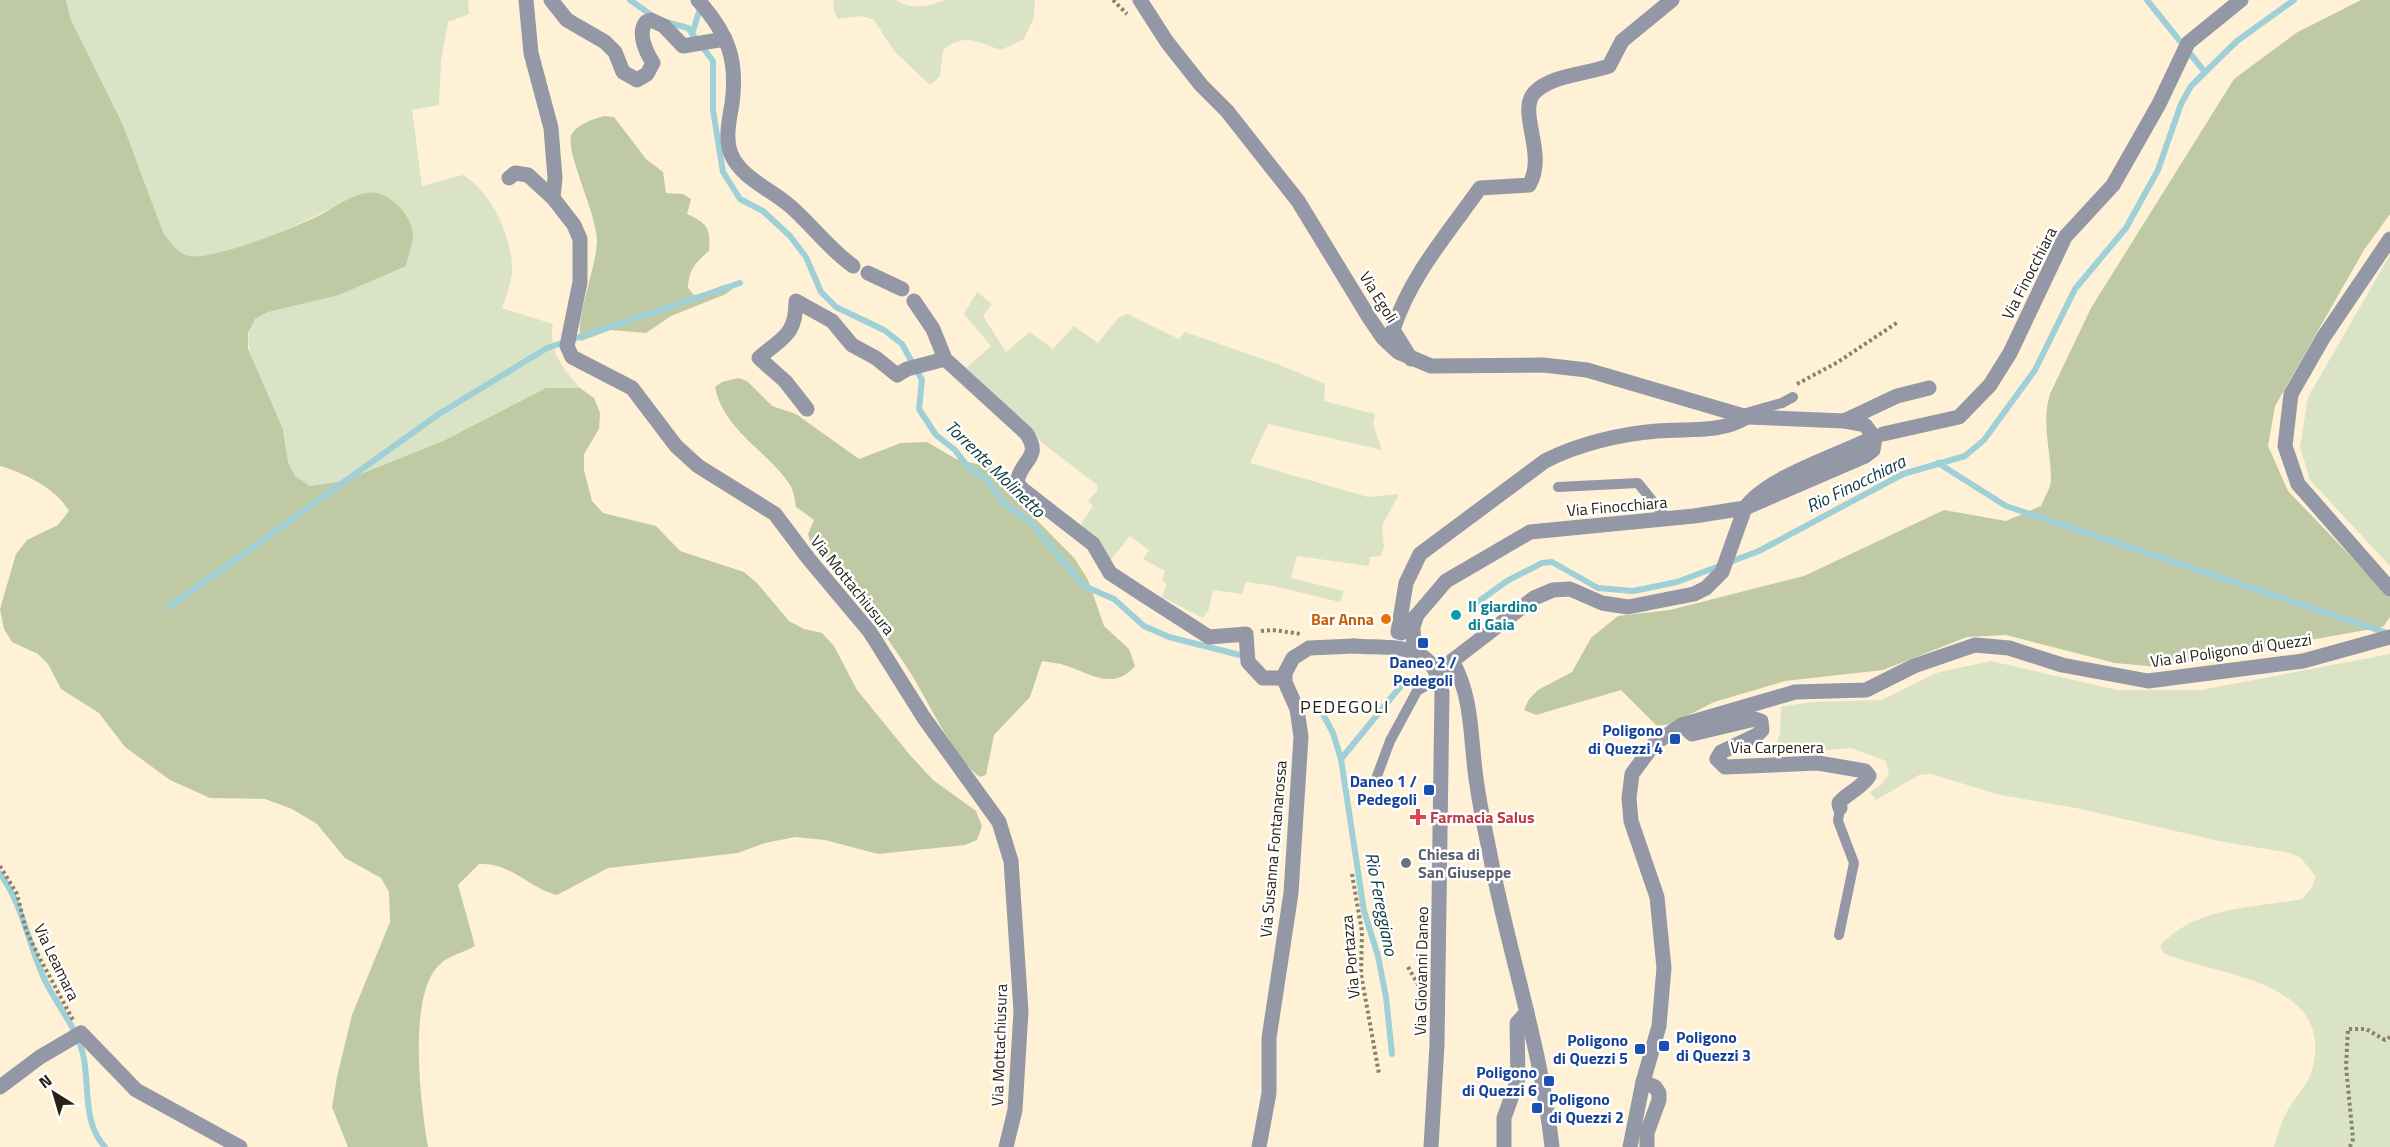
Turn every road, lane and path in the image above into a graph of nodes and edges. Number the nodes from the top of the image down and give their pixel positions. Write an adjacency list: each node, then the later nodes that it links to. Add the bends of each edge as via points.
1 (526, 0): 9 (street, via 531,53 551,128)
2 (551, 0): 7 (street, via 567,20 605,42 615,52 623,72 637,80 653,63 642,30 646,22 651,20 664,26 683,46)
3 (698, 0): 7 (street)
4 (1140, 0): 17 (street, Via Egoli, via 1167,42 1298,201 1383,338)
5 (1672, 0): 17 (street, via 1622,41 1609,66 1572,74 1535,92 1528,107 1537,165 1533,178 1528,185 1479,188 1443,237 1399,312 1394,330)
6 (2241, 0): 23 (street, Via Finocchiara, via 2188,43 2113,185 2065,237 2010,353 1990,385 1959,417)
7 (725, 39): 11 (street, via 733,56 728,129 731,154 752,178 790,206 832,251)
8 (509, 178): 9 (street, Via Mottachiusura, via 515,173 528,175)
9 (553, 198): 50 (street, Via Mottachiusura, via 580,239 580,282 567,346 572,357 632,388 676,446 698,466 775,514 870,632 924,718 999,822 1011,861 1022,1011 1015,1110)
10 (2390, 239): 28 (street, via 2323,338 2292,394 2285,446 2298,484)
11 (853, 266)
12 (868, 273): 13 (street)
13 (902, 290)
14 (914, 301): 16 (street, via 933,329)
15 (1898, 322): 19 (path)
16 (945, 359): 20 (street, via 897,375 852,345 832,321 796,301 792,328 759,358 785,381); 30 (street, via 1026,433 1034,449 1017,482 1093,544 1110,573 1209,637)
17 (1411, 359): 21 (street, Via Egoli, via 1431,366 1543,365 1587,370)
18 (1929, 388): 22 (street, via 1898,396)
19 (1791, 393): 21 (lane, via 1782,404)
20 (807, 409)
21 (1744, 416): 22 (street, Via Egoli); 29 (street, Via Egoli, via 1725,427 1636,434 1562,452 1545,461 1420,554 1406,583 1398,632)
22 (1844, 421): 26 (street, Via Finocchiara, via 1870,429 1875,438 1873,450)
23 (1883, 434)
24 (1866, 441): 26 (street, via 1754,495)
25 (1558, 487): 27 (lane, via 1638,483)
26 (1743, 514): 27 (street, Via Finocchiara); 34 (street, via 1722,572 1694,594 1628,607 1602,603 1570,589 1544,593)
27 (1667, 519): 29 (street, Via Finocchiara, via 1530,532 1446,581)
28 (2390, 589)
29 (1417, 615): 33 (street)
30 (1246, 634): 31 (path, via 1273,630); 36 (street, via 1248,662 1263,678)
31 (1305, 635)
32 (2390, 637): 37 (street, Via al Poligono di Quezzi, via 2303,661 2148,681 2062,665 2009,648 1975,645 1914,666 1866,690 1795,692)
33 (1414, 651): 35 (street); 36 (street, via 1318,646 1303,651 1289,664)
34 (1452, 661): 35 (street); 43 (street, via 1466,699 1493,872)
35 (1439, 674): 38 (lane, via 1418,691 1390,741); 52 (street, Via Giovanni Daneo, via 1443,709 1441,884)
36 (1284, 678): 51 (street, Via Susanna Fontanarossa, via 1300,722 1300,748 1291,893 1269,1038 1269,1093)
37 (1682, 725): 39 (street, Via Carpenera, via 1692,734 1761,720 1762,730 1757,735 1721,752 1717,759 1725,767 1818,763 1865,771 1869,776 1866,781 1842,799); 47 (street, Via al Poligono di Quezzi, via 1654,744 1642,758 1632,774 1629,798 1631,821 1657,897 1664,968 1659,1026)
38 (1377, 776)
39 (1840, 808): 42 (lane, via 1838,821 1854,863)
40 (0, 866): 44 (path, Via Leamara, via 17,894 26,930)
41 (1352, 874): 46 (path, Via Portazza, via 1362,932 1361,974)
42 (1839, 935)
43 (1527, 1012): 53 (street, via 1517,1023 1518,1079 1504,1118); 54 (street)
44 (75, 1036): 48 (street); 49 (street, via 136,1090)
45 (2390, 1037): 57 (path, via 2385,1040 2366,1029 2348,1029 2346,1066 2353,1139)
46 (1379, 1074)
47 (1643, 1082): 55 (street, Via al Poligono di Quezzi); 56 (street, via 1659,1093 1647,1133)
48 (0, 1088)
49 (240, 1147)
50 (1006, 1147)
51 (1259, 1147)
52 (1431, 1147)
53 (1504, 1147)
54 (1552, 1147)
55 (1630, 1147)
56 (1647, 1147)
57 (2350, 1147)

